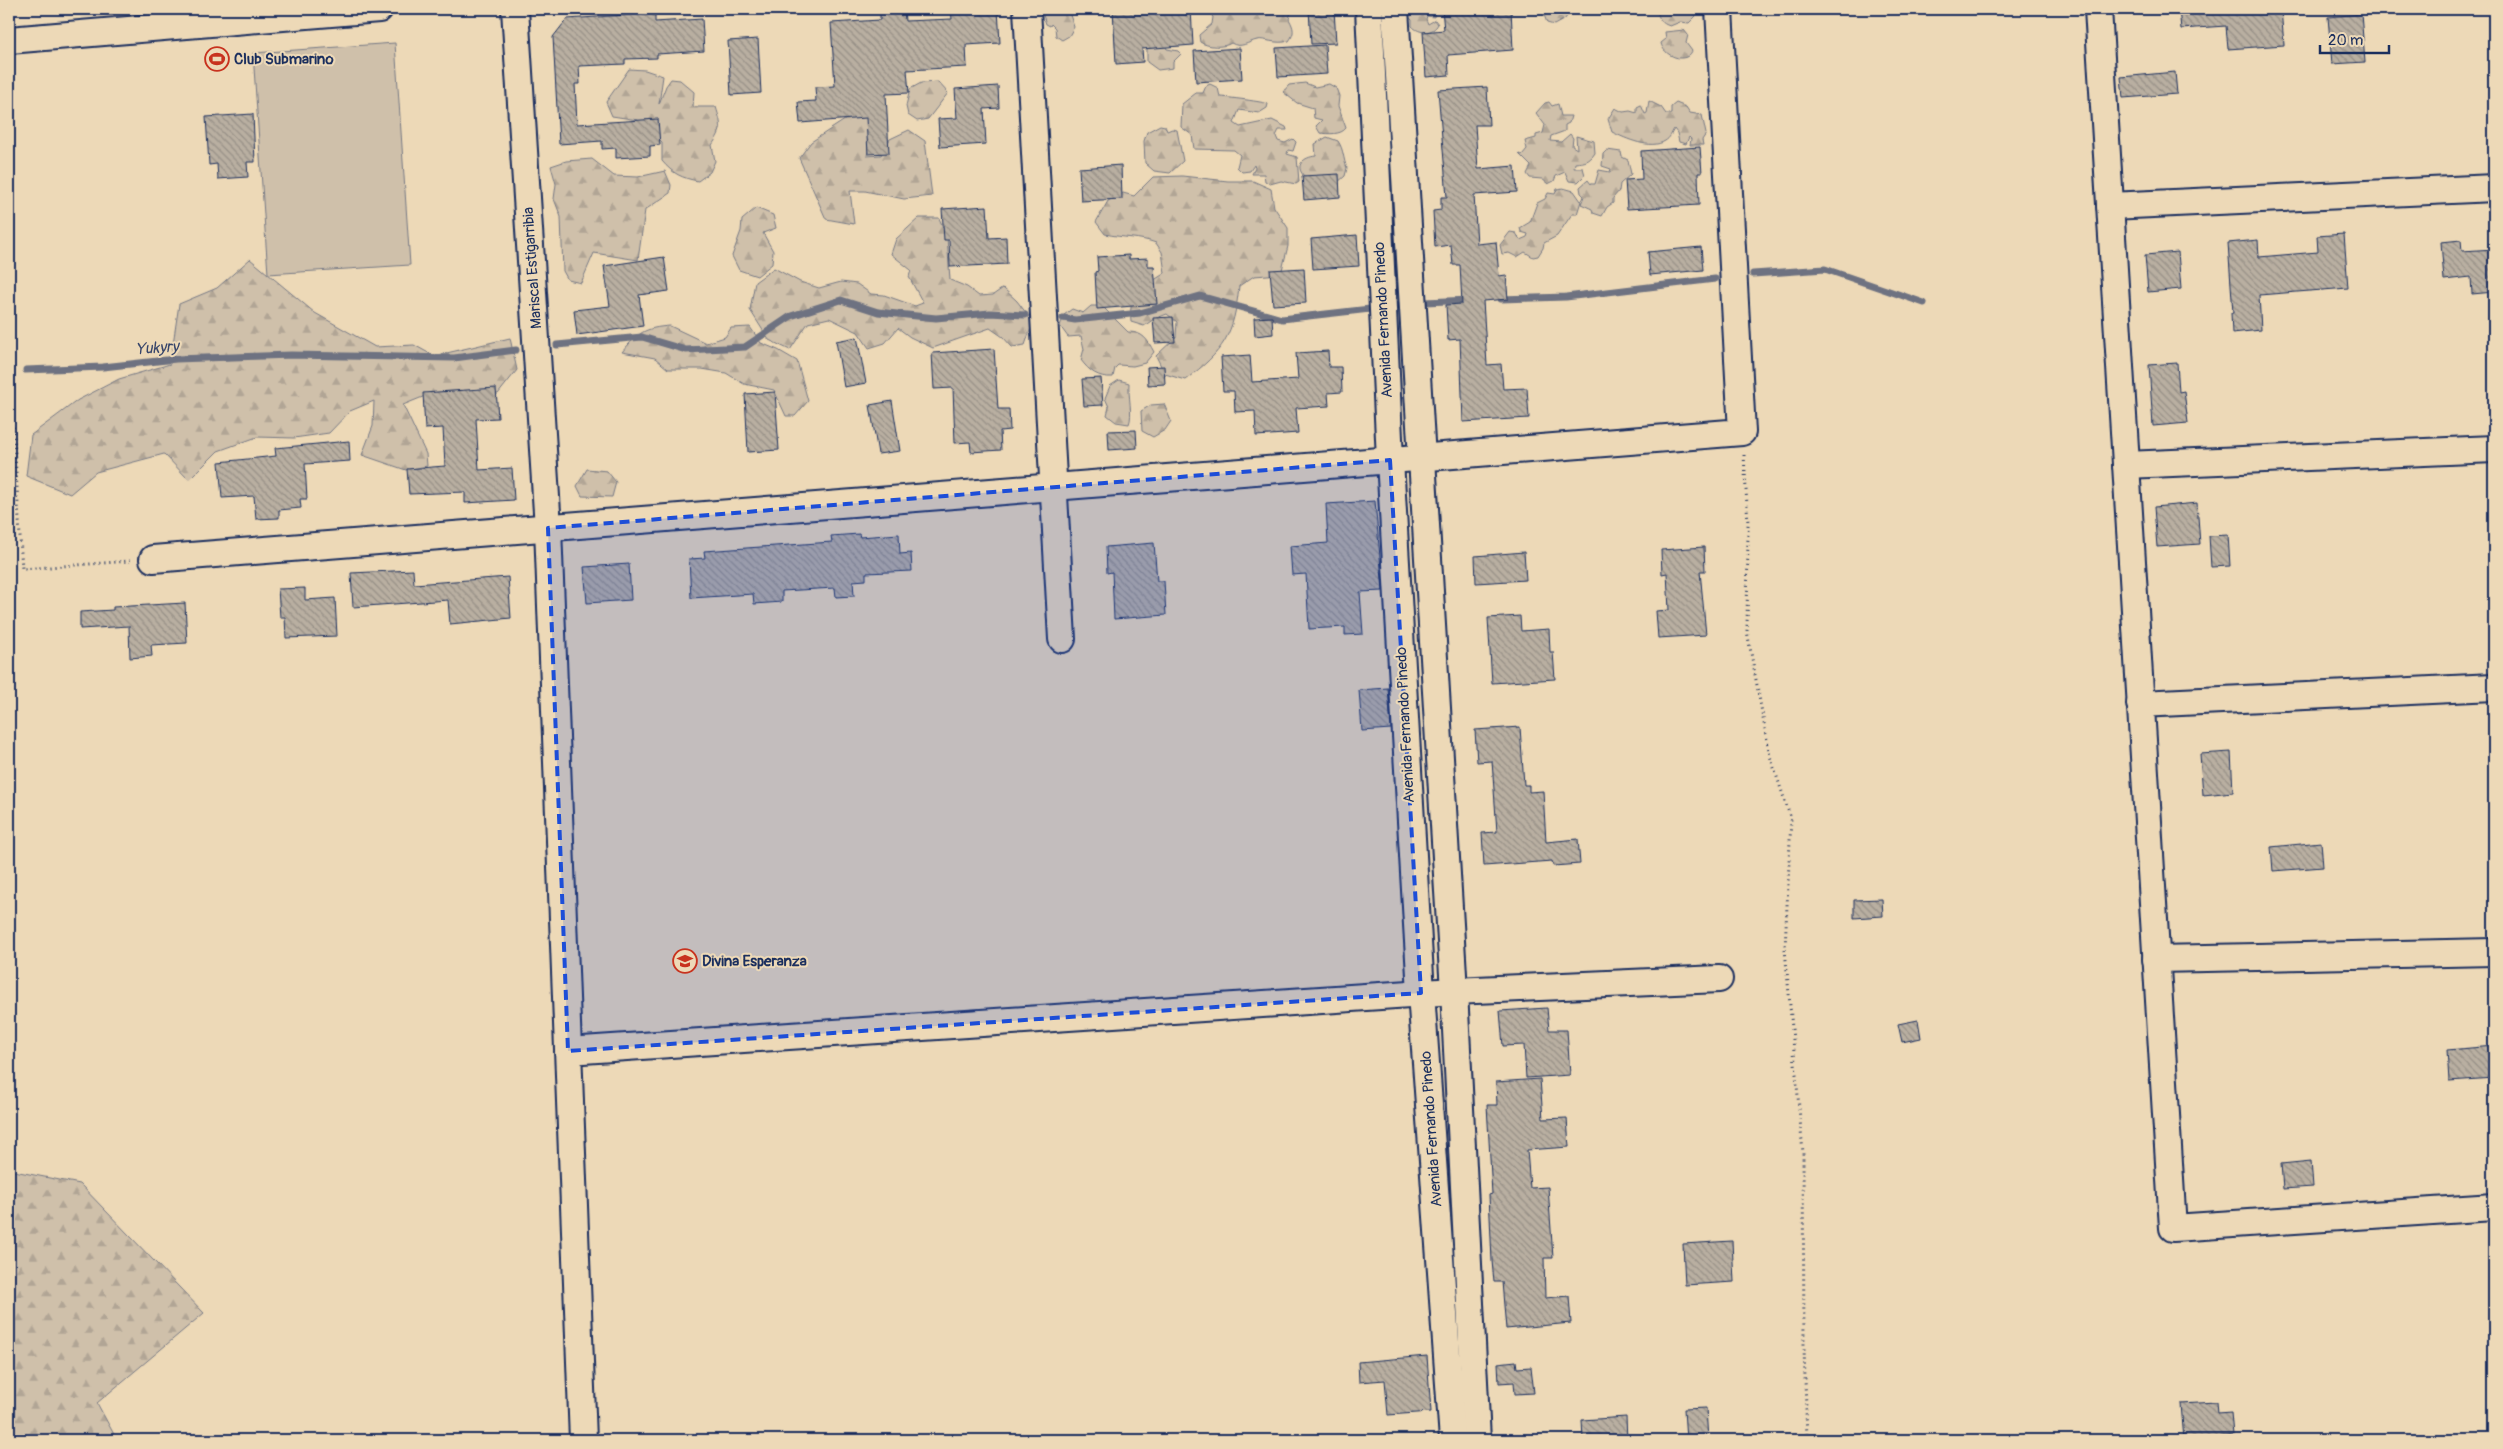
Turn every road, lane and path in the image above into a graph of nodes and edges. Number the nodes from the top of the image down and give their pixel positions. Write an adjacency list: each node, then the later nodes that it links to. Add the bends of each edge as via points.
1 (379, 9): 8 (street)
2 (515, 9): 18 (street, Mariscal Estigarribia)
3 (1027, 9): 17 (street)
4 (1369, 9): 15 (street, Avenida Fernando Pinedo)
5 (1395, 9): 14 (street, Avenida Fernando Pinedo)
6 (1719, 9): 12 (street)
7 (2098, 9): 10 (street)
8 (9, 40)
9 (2494, 188): 10 (street)
10 (2110, 206): 16 (street)
11 (9, 357): 19 (path, via 22,570)
12 (1742, 432): 14 (street); 33 (path, via 1748,523 1747,631 1770,756 1791,819 1785,949 1803,1153)
13 (2494, 449): 16 (street)
14 (1422, 458): 15 (street); 26 (street, Avenida Fernando Pinedo)
15 (1390, 460): 17 (street); 27 (street, Avenida Fernando Pinedo)
16 (2126, 465): 22 (street)
17 (1054, 487): 18 (street); 20 (street)
18 (548, 528): 19 (street); 28 (street, Mariscal Estigarribia)
19 (153, 559)
20 (1062, 640)
21 (2494, 687): 22 (street)
22 (2140, 704): 24 (street)
23 (2494, 952): 24 (street)
24 (2156, 959): 29 (street, via 2173,1228)
25 (1719, 978): 26 (street)
26 (1454, 991): 27 (street); 32 (street, Avenida Fernando Pinedo)
27 (1421, 993): 28 (street); 30 (street, Avenida Fernando Pinedo)
28 (568, 1051): 31 (street, Mariscal Estigarribia)
29 (2494, 1208)
30 (1456, 1437)
31 (583, 1440)
32 (1477, 1440)
33 (1807, 1440)

